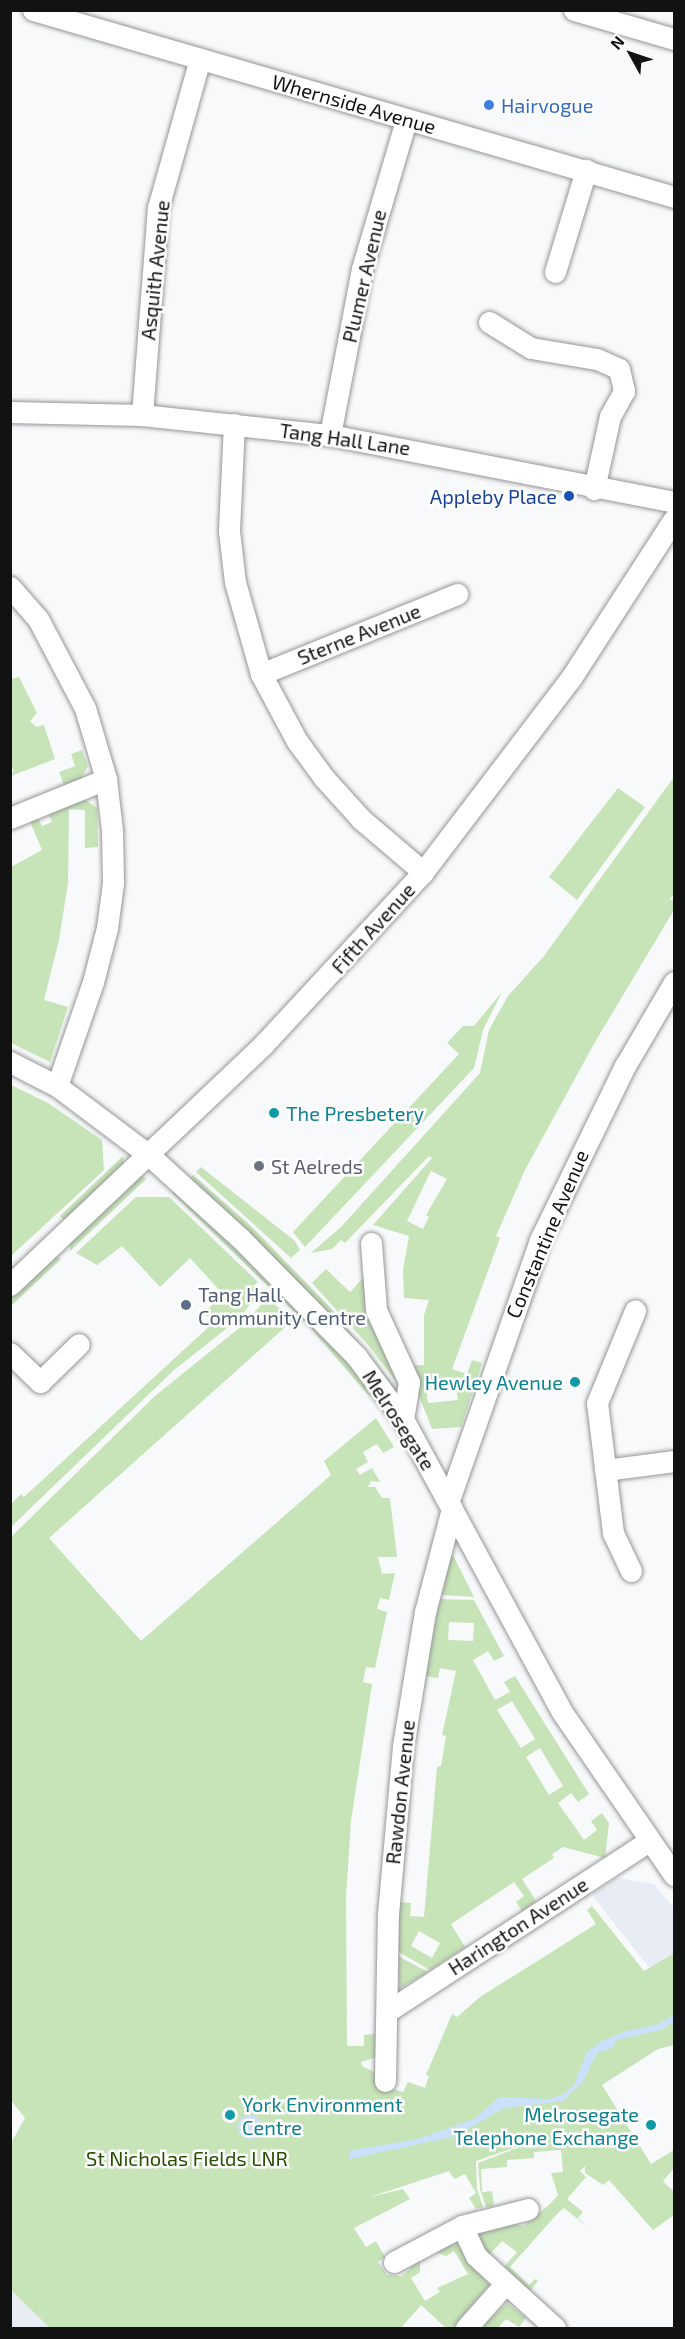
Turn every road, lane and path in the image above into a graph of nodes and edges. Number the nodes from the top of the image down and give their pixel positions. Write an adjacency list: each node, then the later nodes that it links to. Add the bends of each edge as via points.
1 (33, 10): 4 (street, Whernside Avenue)
2 (574, 10): 3 (street)
3 (675, 39)
4 (200, 59): 5 (street, Whernside Avenue); 11 (street, Asquith Avenue, via 159,208)
5 (406, 120): 6 (street, Whernside Avenue); 13 (street, Plumer Avenue, via 362,269)
6 (586, 170): 7 (street, Whernside Avenue); 8 (street)
7 (675, 197)
8 (555, 272)
9 (496, 333): 14 (street, via 531,348 597,359 619,369 624,391 610,416)
10 (10, 412): 11 (street, Tang Hall Lane)
11 (142, 415): 12 (street, Tang Hall Lane)
12 (234, 424): 13 (street, Tang Hall Lane); 19 (street, via 229,531 235,582)
13 (330, 435): 14 (street, Tang Hall Lane, via 474,461)
14 (594, 489): 15 (street, Tang Hall Lane)
15 (675, 502)
16 (675, 519): 22 (street, Fifth Avenue, via 571,678)
17 (10, 587): 20 (street, via 38,619 85,708)
18 (457, 594): 19 (street, Sterne Avenue)
19 (261, 674): 22 (street, via 297,741 324,778 361,819)
20 (106, 779): 21 (street); 25 (street, via 113,883 107,928)
21 (10, 818)
22 (423, 872): 26 (street, Fifth Avenue, via 337,969)
23 (675, 982): 35 (street, Constantine Avenue, via 620,1075 540,1240)
24 (10, 1062): 25 (street, Melrosegate)
25 (57, 1086): 26 (street, Melrosegate)
26 (149, 1155): 28 (street, Fifth Avenue); 32 (street, Melrosegate, via 318,1315 356,1356)
27 (371, 1243): 32 (street, via 376,1310 409,1382)
28 (10, 1285)
29 (635, 1311): 34 (street, via 633,1339 597,1403)
30 (79, 1344): 31 (street, via 40,1382)
31 (10, 1353)
32 (403, 1419): 35 (street, Melrosegate)
33 (675, 1461): 34 (street)
34 (605, 1470): 36 (street, via 613,1533)
35 (450, 1504): 37 (street, Melrosegate, via 562,1712); 39 (street, Rawdon Avenue, via 425,1612 403,1746 388,1914)
36 (632, 1570)
37 (649, 1841): 38 (street, Melrosegate); 39 (street, Harington Avenue)
38 (675, 1875)
39 (388, 2011): 40 (street, Rawdon Avenue)
40 (385, 2081)
41 (528, 2208): 42 (street)
42 (462, 2226): 43 (street); 44 (street, via 476,2256)
43 (394, 2262)
44 (505, 2284): 45 (street); 46 (street)
45 (466, 2328)
46 (555, 2328)

